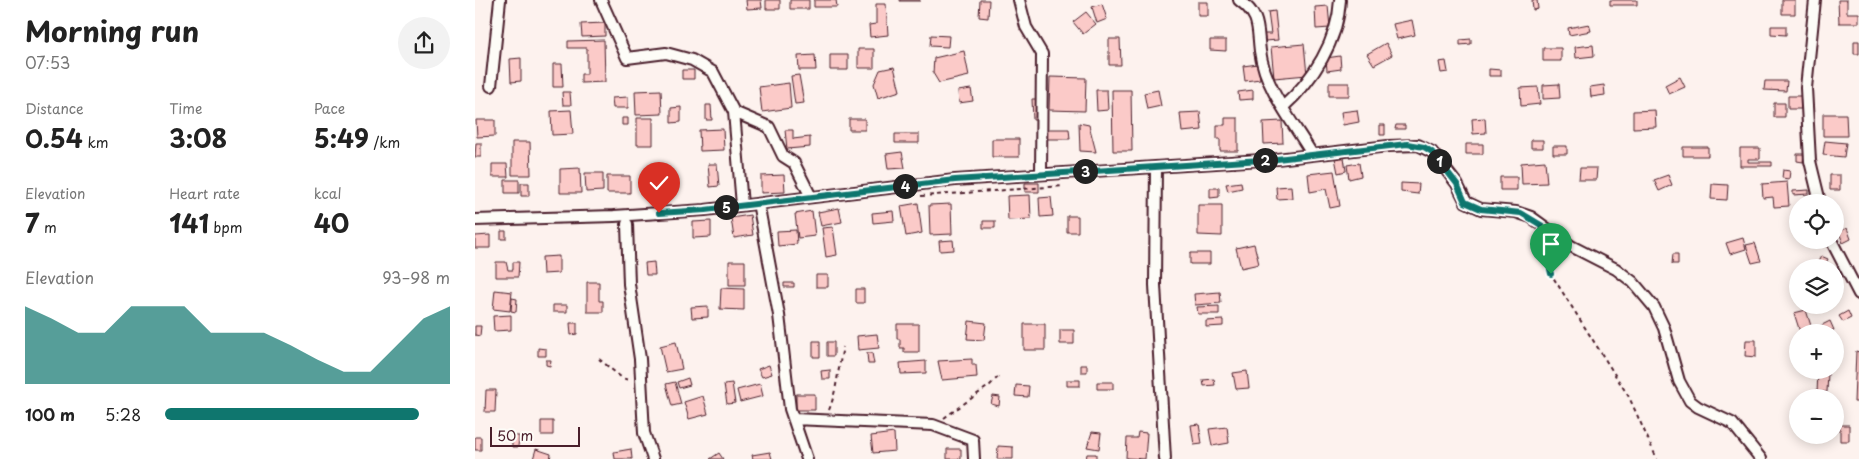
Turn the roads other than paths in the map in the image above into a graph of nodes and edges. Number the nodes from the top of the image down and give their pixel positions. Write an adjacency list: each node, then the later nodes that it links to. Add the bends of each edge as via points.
1 (500, 0): 7 (street)
2 (601, 0): 9 (street, via 627,58 667,53 692,60 713,72)
3 (1019, 0): 12 (street, via 1026,27 1042,54)
4 (1239, 0): 8 (street, via 1255,18 1264,66)
5 (1340, 0): 8 (street, via 1339,18 1331,41 1296,95)
6 (1815, 0): 13 (street, via 1806,88 1809,161)
7 (491, 86)
8 (1283, 107): 10 (street)
9 (734, 112): 14 (street, via 769,127 783,156 794,163); 15 (street)
10 (1312, 154): 11 (street); 26 (street, via 1407,144 1424,147 1432,152 1451,177 1465,202 1481,209 1521,213 1571,246 1617,269 1654,307 1664,328 1679,381 1690,401 1732,423)
11 (1156, 167): 12 (street); 25 (street, via 1155,285)
12 (1041, 173): 14 (street)
13 (1818, 194)
14 (811, 197): 15 (street)
15 (742, 205): 17 (street, via 613,216)
16 (759, 208): 21 (street)
17 (475, 220)
18 (627, 224): 22 (street, via 629,284 640,359 644,432)
19 (1836, 249): 20 (street)
20 (1859, 294)
21 (794, 419): 23 (street); 24 (street, via 933,425 973,440)
22 (653, 459)
23 (807, 459)
24 (974, 459)
25 (1165, 459)
26 (1761, 459)

